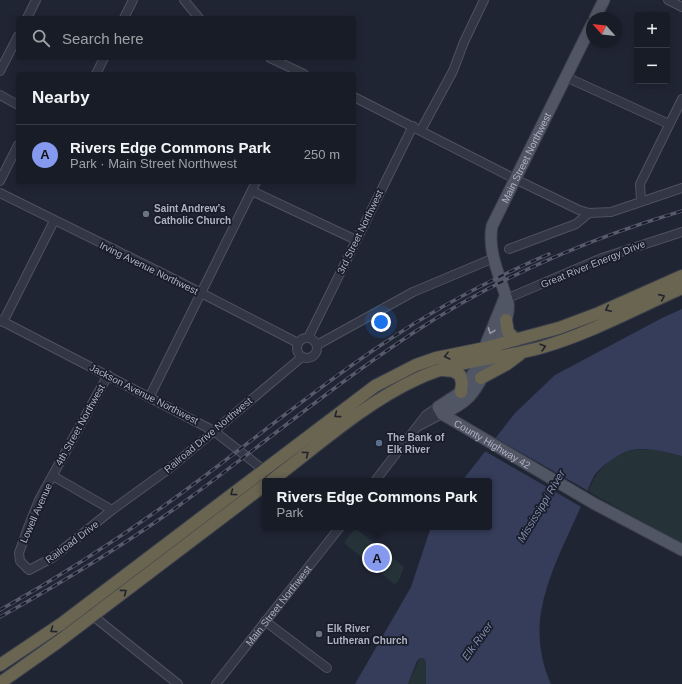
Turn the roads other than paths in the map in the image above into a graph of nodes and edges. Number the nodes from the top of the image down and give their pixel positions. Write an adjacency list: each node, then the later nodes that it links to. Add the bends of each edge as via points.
1 (36, 0): 9 (street)
2 (133, 0): 10 (street)
3 (184, 0): 11 (street)
4 (484, 0): 26 (street, via 453,71)
5 (604, 0): 8 (main road)
6 (668, 0): 7 (street)
7 (682, 7)
8 (598, 12)
9 (28, 16)
10 (125, 16)
11 (197, 16)
12 (586, 36): 19 (main road, Main Street Northwest)
13 (16, 40): 16 (street)
14 (103, 60): 17 (street)
15 (274, 60): 18 (street)
16 (0, 71)
17 (97, 72)
18 (300, 72)
19 (566, 77): 24 (street); 28 (main road, Main Street Northwest)
20 (0, 95): 23 (street)
21 (356, 98): 25 (street)
22 (682, 99): 24 (street)
23 (16, 104)
24 (669, 124): 34 (street, via 640,184)
25 (413, 126): 26 (street); 38 (street, 3rd Street Northwest)
26 (421, 130): 28 (street)
27 (16, 149): 29 (street)
28 (515, 179): 35 (street); 40 (main road, Main Street Northwest, via 492,226)
29 (0, 181)
30 (255, 184): 32 (street)
31 (682, 188): 34 (street)
32 (252, 191): 38 (street); 43 (street)
33 (0, 193): 36 (street, Irving Avenue Northwest)
34 (641, 200): 35 (street, via 611,212)
35 (589, 213): 39 (street, via 576,224)
36 (54, 221): 43 (street, Irving Avenue Northwest); 46 (street)
37 (682, 232): 44 (street, Great River Energy Drive, via 627,249 513,296)
38 (356, 240): 47 (street, 3rd Street Northwest)
39 (509, 249)
40 (494, 258): 44 (main road, Main Street Northwest); 50 (street, via 413,292)
41 (682, 276): 48 (highway, one-way to 48, via 574,323)
42 (682, 288): 52 (highway, one-way to 42, via 573,336)
43 (200, 293): 49 (street, Irving Avenue Northwest); 58 (street)
44 (505, 296): 45 (main road, Main Street Northwest, via 508,310); 51 (main road, Main Street Northwest, one-way to 51)
45 (506, 320): 48 (highway, via 508,332); 51 (main road, Main Street Northwest)
46 (1, 321): 55 (street, Jackson Avenue Northwest)
47 (308, 338): 49 (street); 50 (street)
48 (516, 340): 51 (highway)
49 (298, 343): 53 (street, via 298,351)
50 (317, 345): 53 (street, via 315,354 311,357)
51 (488, 353): 52 (highway); 54 (highway); 56 (main road, Main Street Northwest); 57 (main road, Main Street Northwest); 63 (highway, one-way to 63, via 436,358 389,378)
52 (522, 353): 56 (highway)
53 (302, 356): 62 (street, Railroad Drive Northwest)
54 (438, 370): 57 (highway, via 453,371 460,375); 66 (highway, one-way to 54, via 384,396)
55 (108, 375): 58 (street, Jackson Avenue Northwest); 64 (street, 4th Street Northwest)
56 (481, 378): 59 (main road, Main Street Northwest, via 469,398)
57 (461, 392): 60 (main road, Main Street Northwest)
58 (150, 396): 62 (street, Jackson Avenue Northwest)
59 (459, 405): 60 (main road, Main Street Northwest); 61 (main road, via 456,412)
60 (440, 411): 61 (main road, County Highway 42); 67 (street, Main Street Northwest, via 426,414)
61 (458, 424): 71 (main road, County Highway 42, via 593,503)
62 (214, 431): 63 (street, Jackson Avenue Northwest); 69 (street, Railroad Drive Northwest, via 170,468)
63 (264, 470): 65 (street, Jackson Avenue Northwest); 73 (highway, one-way to 73)
64 (53, 476): 69 (street); 72 (street, Lowell Avenue, via 39,500 19,552 20,561)
65 (270, 478)
66 (276, 478)
67 (377, 478)
68 (262, 489): 74 (highway, one-way to 68)
69 (112, 510): 72 (street, Railroad Drive, via 52,558)
70 (338, 530): 75 (street, Main Street Northwest)
71 (682, 550)
72 (29, 570)
73 (84, 606): 74 (street); 76 (highway, one-way to 76)
74 (93, 616): 78 (highway); 79 (street)
75 (265, 621): 77 (street); 80 (street, Main Street Northwest)
76 (0, 665)
77 (327, 668)
78 (0, 683)
79 (178, 684)
80 (216, 684)

